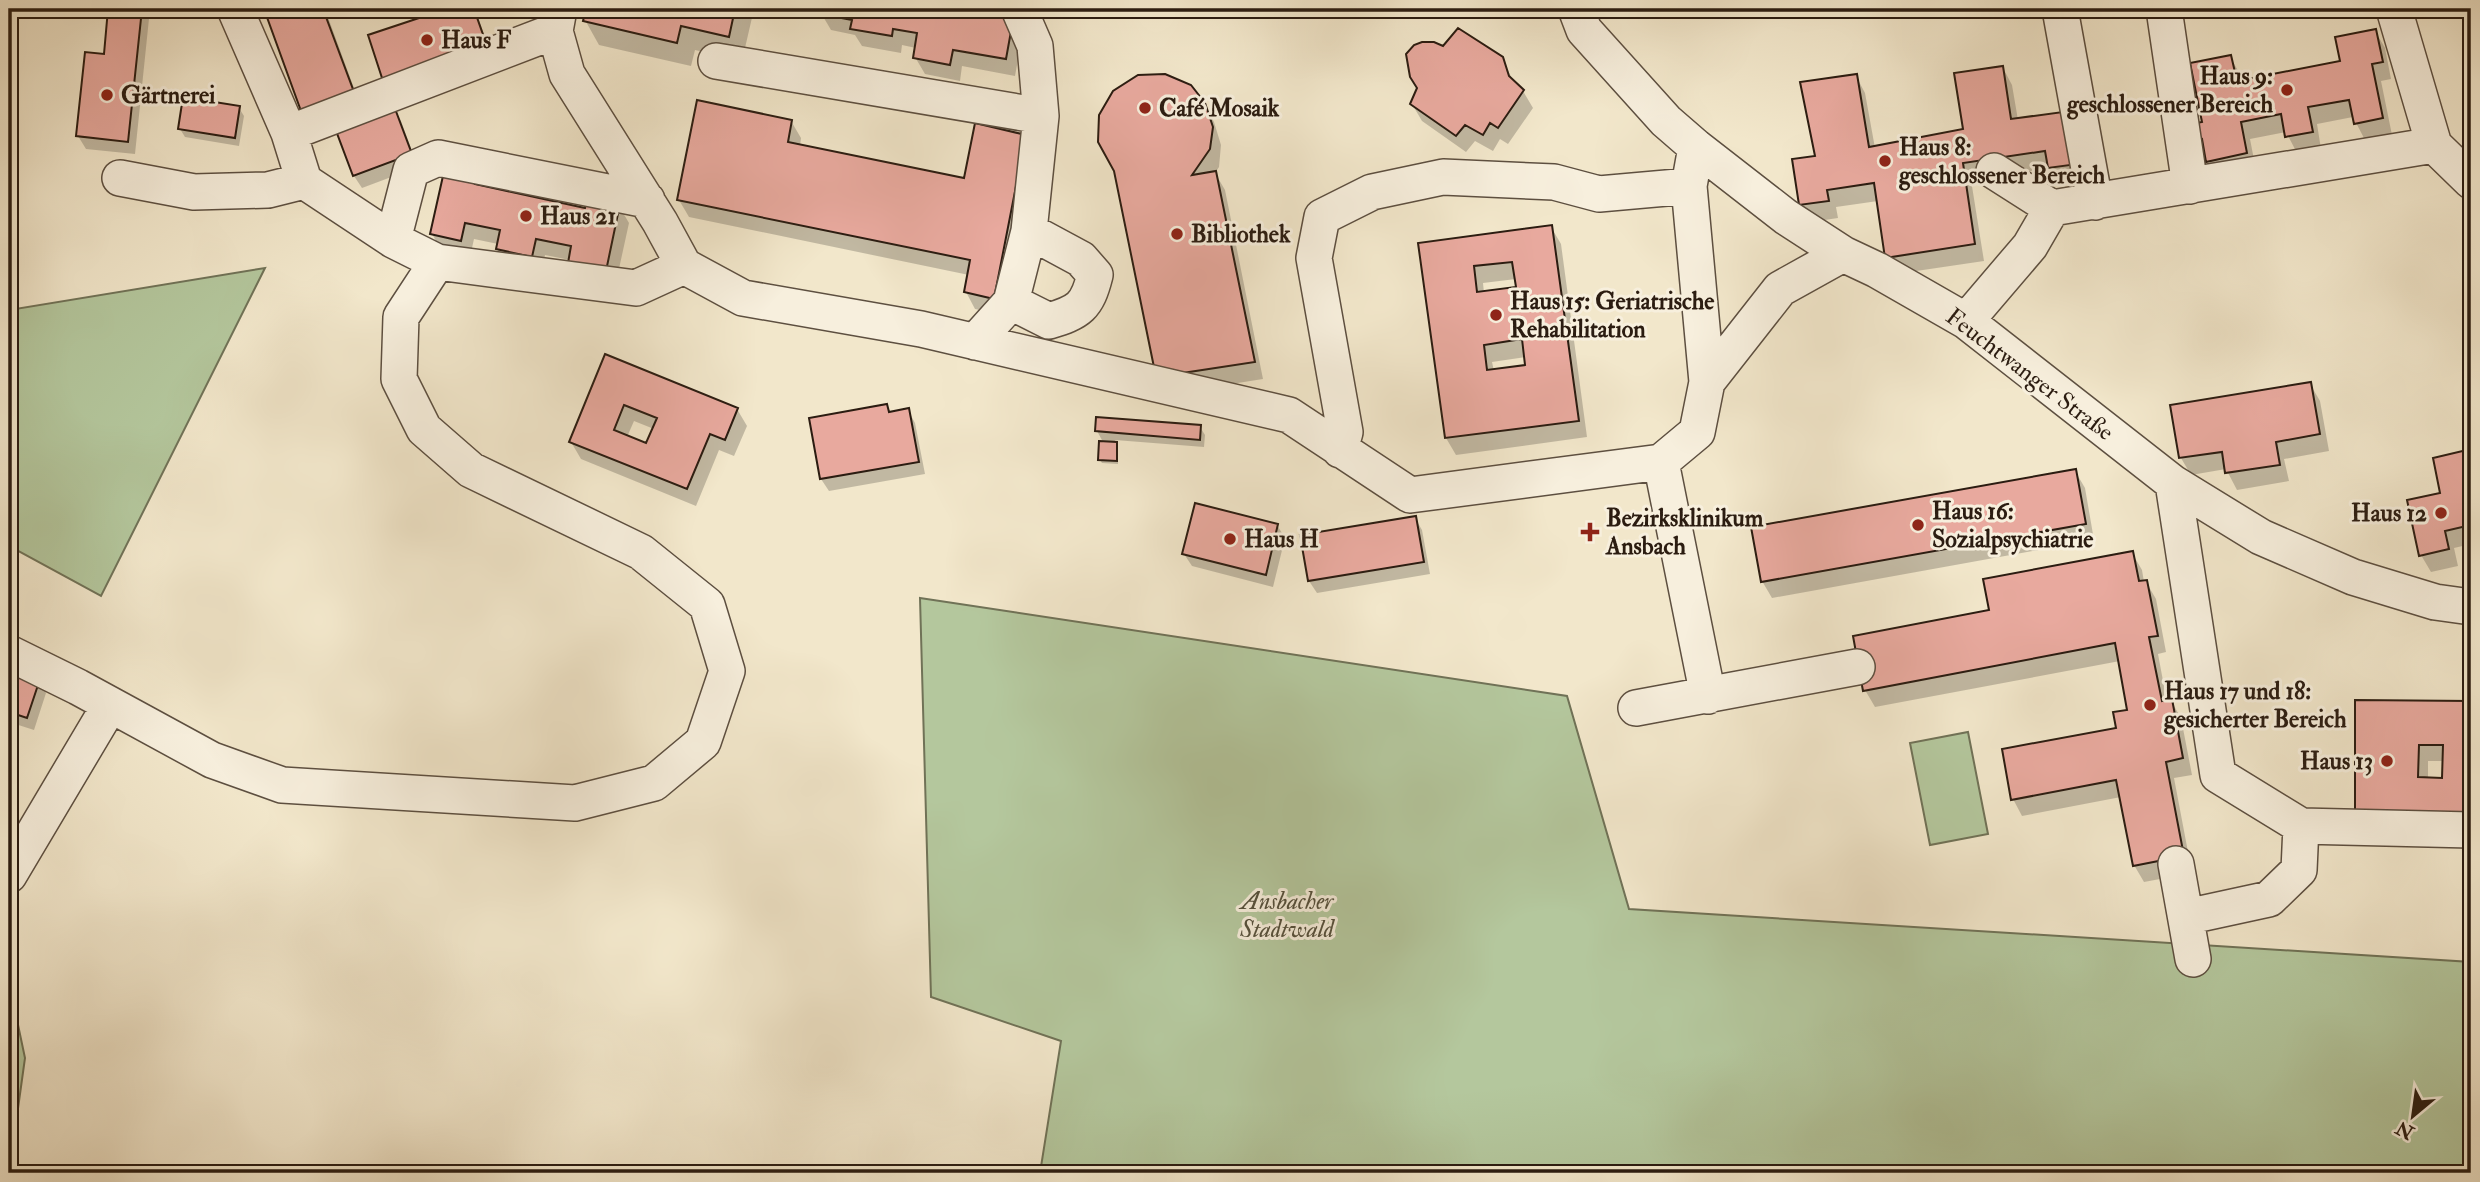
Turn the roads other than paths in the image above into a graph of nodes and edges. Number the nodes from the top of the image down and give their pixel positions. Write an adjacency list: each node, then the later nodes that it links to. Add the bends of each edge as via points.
1 (235, 9): 10 (lane)
2 (1019, 9): 9 (lane, via 1035,46)
3 (1576, 9): 12 (lane, Feuchtwanger Straße, via 1584,30 1666,121)
4 (2060, 9): 20 (lane)
5 (2164, 9): 18 (lane)
6 (2394, 9): 11 (lane)
7 (557, 20): 10 (lane); 19 (lane, via 567,74)
8 (716, 61): 9 (lane)
9 (1041, 116): 22 (lane)
10 (289, 133): 15 (lane)
11 (2434, 145): 16 (lane); 18 (lane)
12 (1696, 147): 17 (lane); 24 (lane, Feuchtwanger Straße, via 1786,217)
13 (1994, 171): 21 (lane)
14 (120, 178): 15 (lane, via 194,192 268,190)
15 (304, 181): 23 (lane)
16 (2471, 181)
17 (1689, 186): 30 (lane); 31 (lane, via 1599,194 1554,182 1443,177 1372,192 1322,217 1314,258 1345,432)
18 (2190, 186): 20 (lane)
19 (647, 200): 23 (lane, via 438,158 411,170); 26 (lane)
20 (2095, 202): 21 (lane)
21 (2052, 208): 28 (lane, via 2030,246)
22 (1029, 231): 27 (lane); 27 (lane, via 1081,259 1096,275 1090,295 1076,312 1049,321)
23 (393, 240): 25 (lane)
24 (1843, 254): 28 (lane, Feuchtwanger Straße); 30 (lane, via 1780,289)
25 (437, 262): 26 (lane, via 636,288); 38 (lane, via 401,317 399,379 424,429 471,470 641,552 707,605 727,671 703,742 654,783 575,803 296,786 212,760)
26 (684, 265): 29 (lane, via 743,298)
27 (1011, 302): 29 (lane)
28 (1966, 321): 33 (lane, Feuchtwanger Straße)
29 (975, 342): 31 (lane, via 1289,415)
30 (1707, 382): 32 (lane, via 1696,432)
31 (1340, 450): 32 (lane, via 1410,495)
32 (1661, 462): 37 (lane)
33 (2173, 484): 34 (lane, Feuchtwanger Straße, via 2260,537 2353,577 2435,602); 40 (lane, via 2218,775)
34 (2471, 607)
35 (9, 653): 38 (lane)
36 (1857, 667): 37 (lane)
37 (1708, 696): 39 (lane)
38 (110, 705): 43 (lane)
39 (1636, 708)
40 (2301, 826): 41 (lane); 44 (lane, via 2300,870 2269,900)
41 (2471, 830)
42 (2176, 864): 44 (lane)
43 (9, 876)
44 (2186, 917): 45 (lane)
45 (2193, 959)

